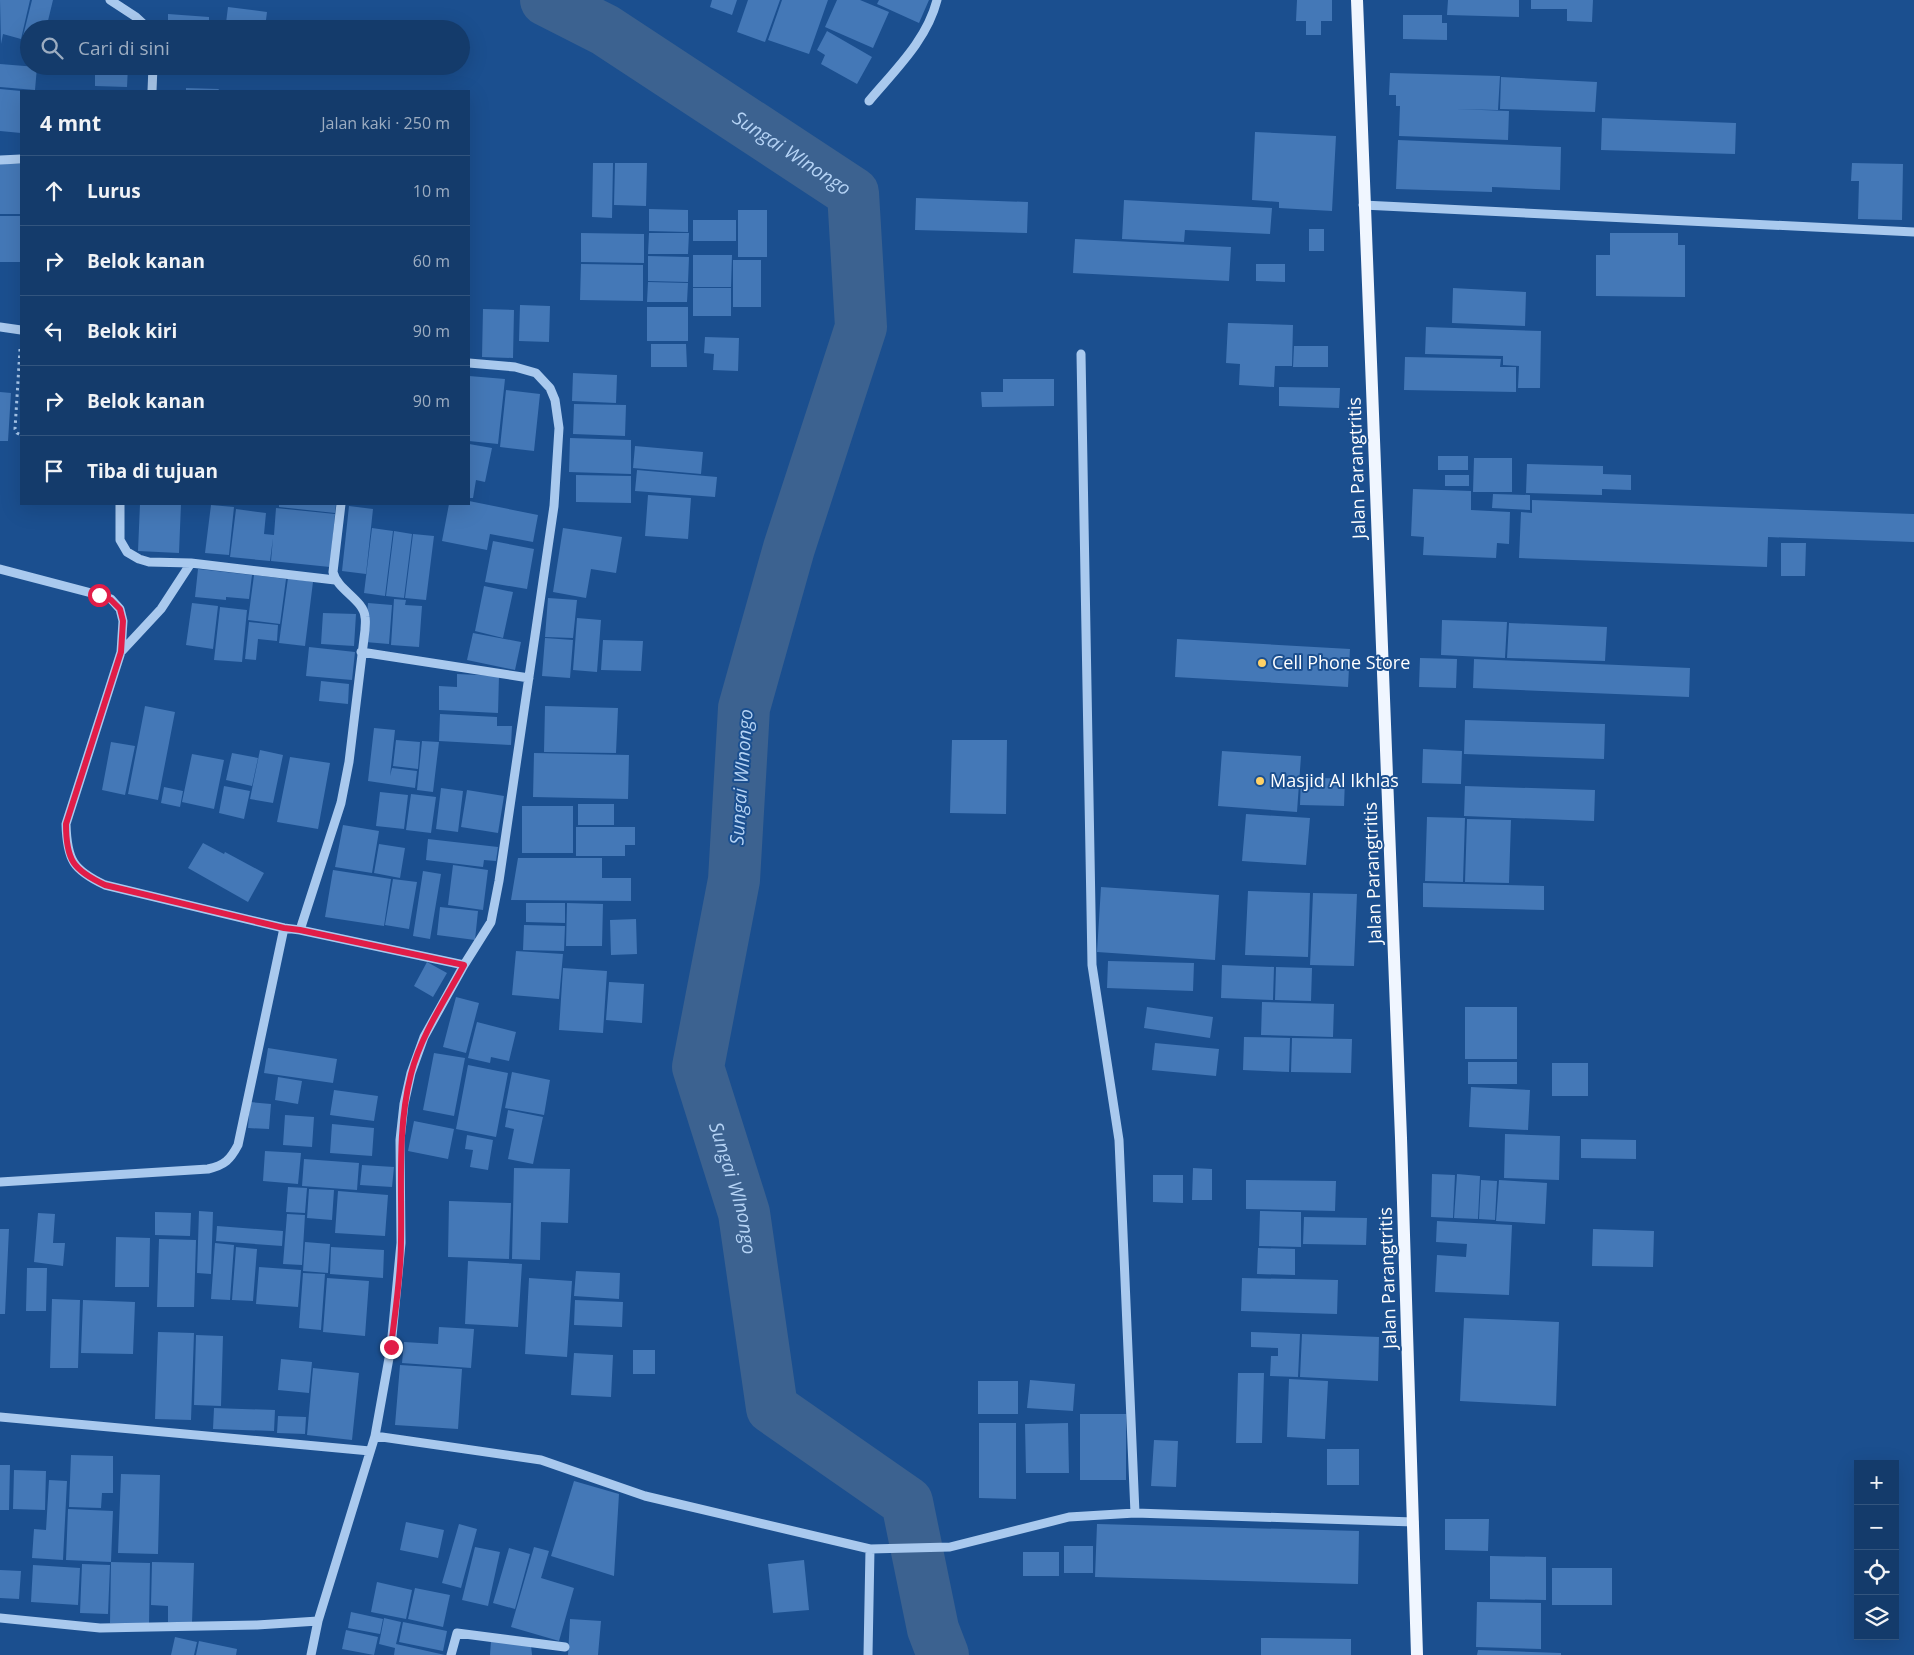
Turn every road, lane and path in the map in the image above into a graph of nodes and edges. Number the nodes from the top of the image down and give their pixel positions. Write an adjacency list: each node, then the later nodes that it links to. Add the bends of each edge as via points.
1 (110, 0): 4 (street)
2 (937, 0): 7 (street, via 924,32)
3 (1357, 0): 10 (main road, Jalan Parangtritis)
4 (139, 20)
5 (153, 75): 6 (street)
6 (152, 90)
7 (869, 101)
8 (0, 160): 9 (street)
9 (20, 160)
10 (1363, 205): 11 (street); 34 (main road, Jalan Parangtritis)
11 (1914, 232)
12 (0, 327): 13 (street)
13 (20, 330)
14 (20, 346): 17 (path, via 15,429)
15 (1081, 354): 33 (street, via 1092,965 1119,1140)
16 (470, 363): 25 (street, via 515,367 536,373 550,388 555,400 559,428 555,496)
17 (20, 434)
18 (120, 505): 20 (street, via 120,540 127,552 149,562)
19 (341, 505): 22 (street, via 333,572)
20 (191, 563): 22 (street); 23 (street, via 161,609)
21 (0, 569): 23 (street, via 111,600 120,609 123,621)
22 (335, 580): 24 (street, via 360,605 366,616)
23 (121, 652): 26 (street, via 66,824 66,846 73,862 87,877 105,885)
24 (361, 652): 25 (street); 27 (street, via 350,762 341,803)
25 (530, 678): 28 (street, via 491,922)
26 (284, 928): 27 (street); 29 (street, via 238,1144 222,1166)
27 (300, 930): 28 (street)
28 (464, 965): 31 (street, via 424,1037 404,1104 400,1140 401,1243 391,1347)
29 (0, 1182)
30 (0, 1417): 32 (street)
31 (375, 1436): 32 (street); 35 (street, via 541,1460 645,1496)
32 (370, 1451): 37 (street)
33 (1135, 1513): 34 (street); 35 (street, via 1069,1517 950,1547)
34 (1414, 1522): 42 (main road, Jalan Parangtritis)
35 (870, 1549): 41 (street)
36 (0, 1618): 37 (street, via 100,1628)
37 (318, 1621): 39 (street)
38 (566, 1647): 40 (street, via 457,1633)
39 (311, 1655)
40 (452, 1655)
41 (868, 1655)
42 (1417, 1655)

